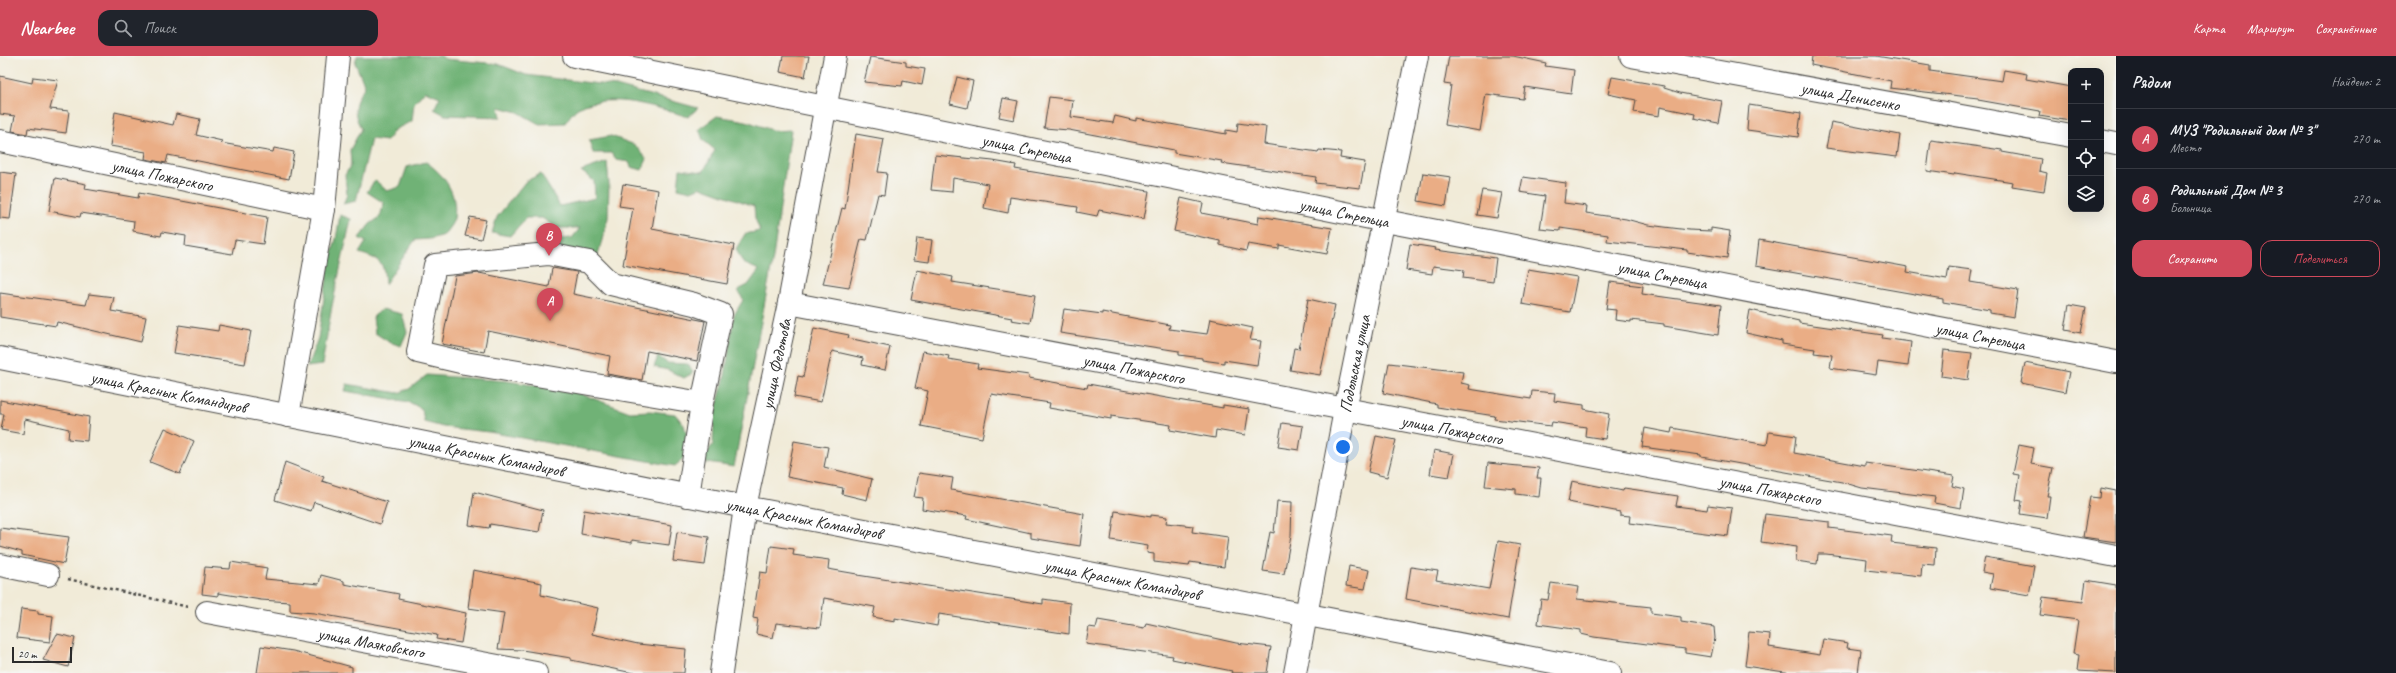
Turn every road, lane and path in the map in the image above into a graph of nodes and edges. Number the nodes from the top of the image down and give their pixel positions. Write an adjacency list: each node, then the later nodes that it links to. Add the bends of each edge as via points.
1 (338, 56): 11 (street)
2 (574, 56): 6 (street, улица Стрельца)
3 (835, 56): 6 (street, улица Федотова)
4 (1418, 56): 12 (street, Подольская улица)
5 (1631, 56): 7 (street, улица Денисенко)
6 (825, 107): 12 (street, улица Стрельца); 13 (street, улица Федотова)
7 (2068, 135)
8 (0, 141): 11 (street, улица Пожарского)
9 (2104, 142): 10 (street)
10 (2116, 144)
11 (324, 209): 18 (street)
12 (1385, 221): 15 (street, улица Стрельца); 17 (street, Подольская улица)
13 (789, 303): 17 (street, улица Пожарского); 20 (street, улица Федотова)
14 (0, 358): 18 (street, улица Красных Командиров)
15 (2116, 362)
16 (702, 403): 16 (street, via 465,363 418,352 435,265 548,254 589,262 611,284 694,304 721,314); 19 (street)
17 (1345, 410): 21 (street, улица Пожарского); 25 (street, Подольская улица)
18 (288, 416): 19 (street, улица Красных Командиров)
19 (688, 496): 20 (street, улица Красных Командиров)
20 (744, 507): 25 (street, улица Красных Командиров); 27 (street, улица Федотова)
21 (2116, 556)
22 (0, 565): 23 (street)
23 (48, 575): 24 (path)
24 (207, 612): 26 (street, улица Маяковского)
25 (1307, 615): 28 (street, Подольская улица); 29 (street, улица Красных Командиров)
26 (536, 673)
27 (721, 673)
28 (1295, 673)
29 (1610, 673)

